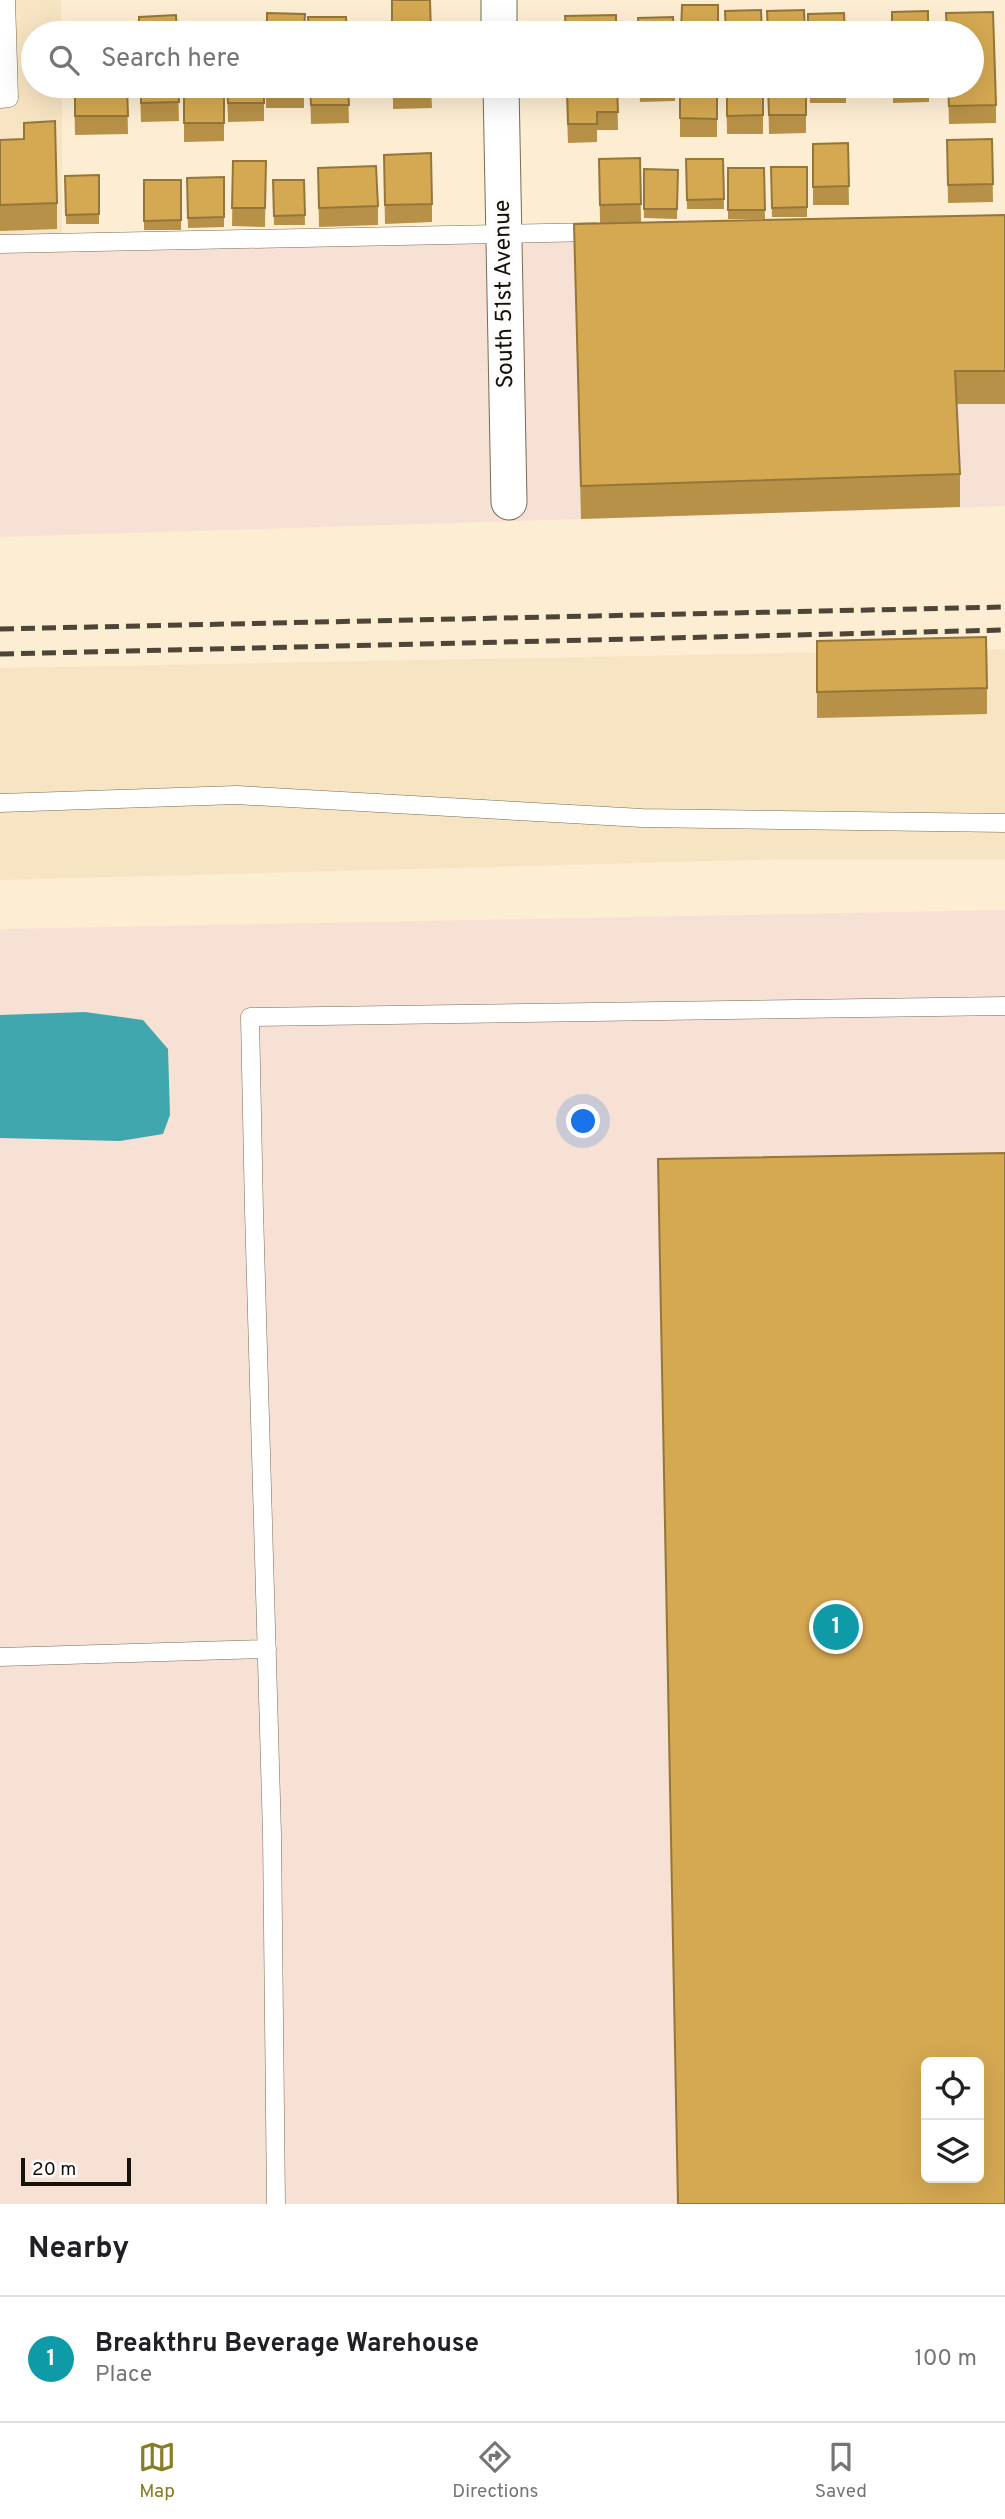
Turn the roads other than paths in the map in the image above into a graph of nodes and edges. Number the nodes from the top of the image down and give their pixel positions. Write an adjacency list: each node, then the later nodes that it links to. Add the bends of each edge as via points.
1 (6, 0): 5 (lane, via 9,98)
2 (499, 0): 3 (street)
3 (499, 21)
4 (500, 98): 7 (street, South 51st Avenue)
5 (0, 99)
6 (615, 232): 7 (lane)
7 (504, 234): 8 (lane); 9 (street, South 51st Avenue)
8 (0, 244)
9 (509, 502)
10 (0, 803): 11 (lane, via 236,795 642,818)
11 (1005, 823)
12 (1005, 1006): 13 (lane, via 250,1017)
13 (267, 1649): 14 (lane); 15 (lane)
14 (0, 1657)
15 (276, 2204)

